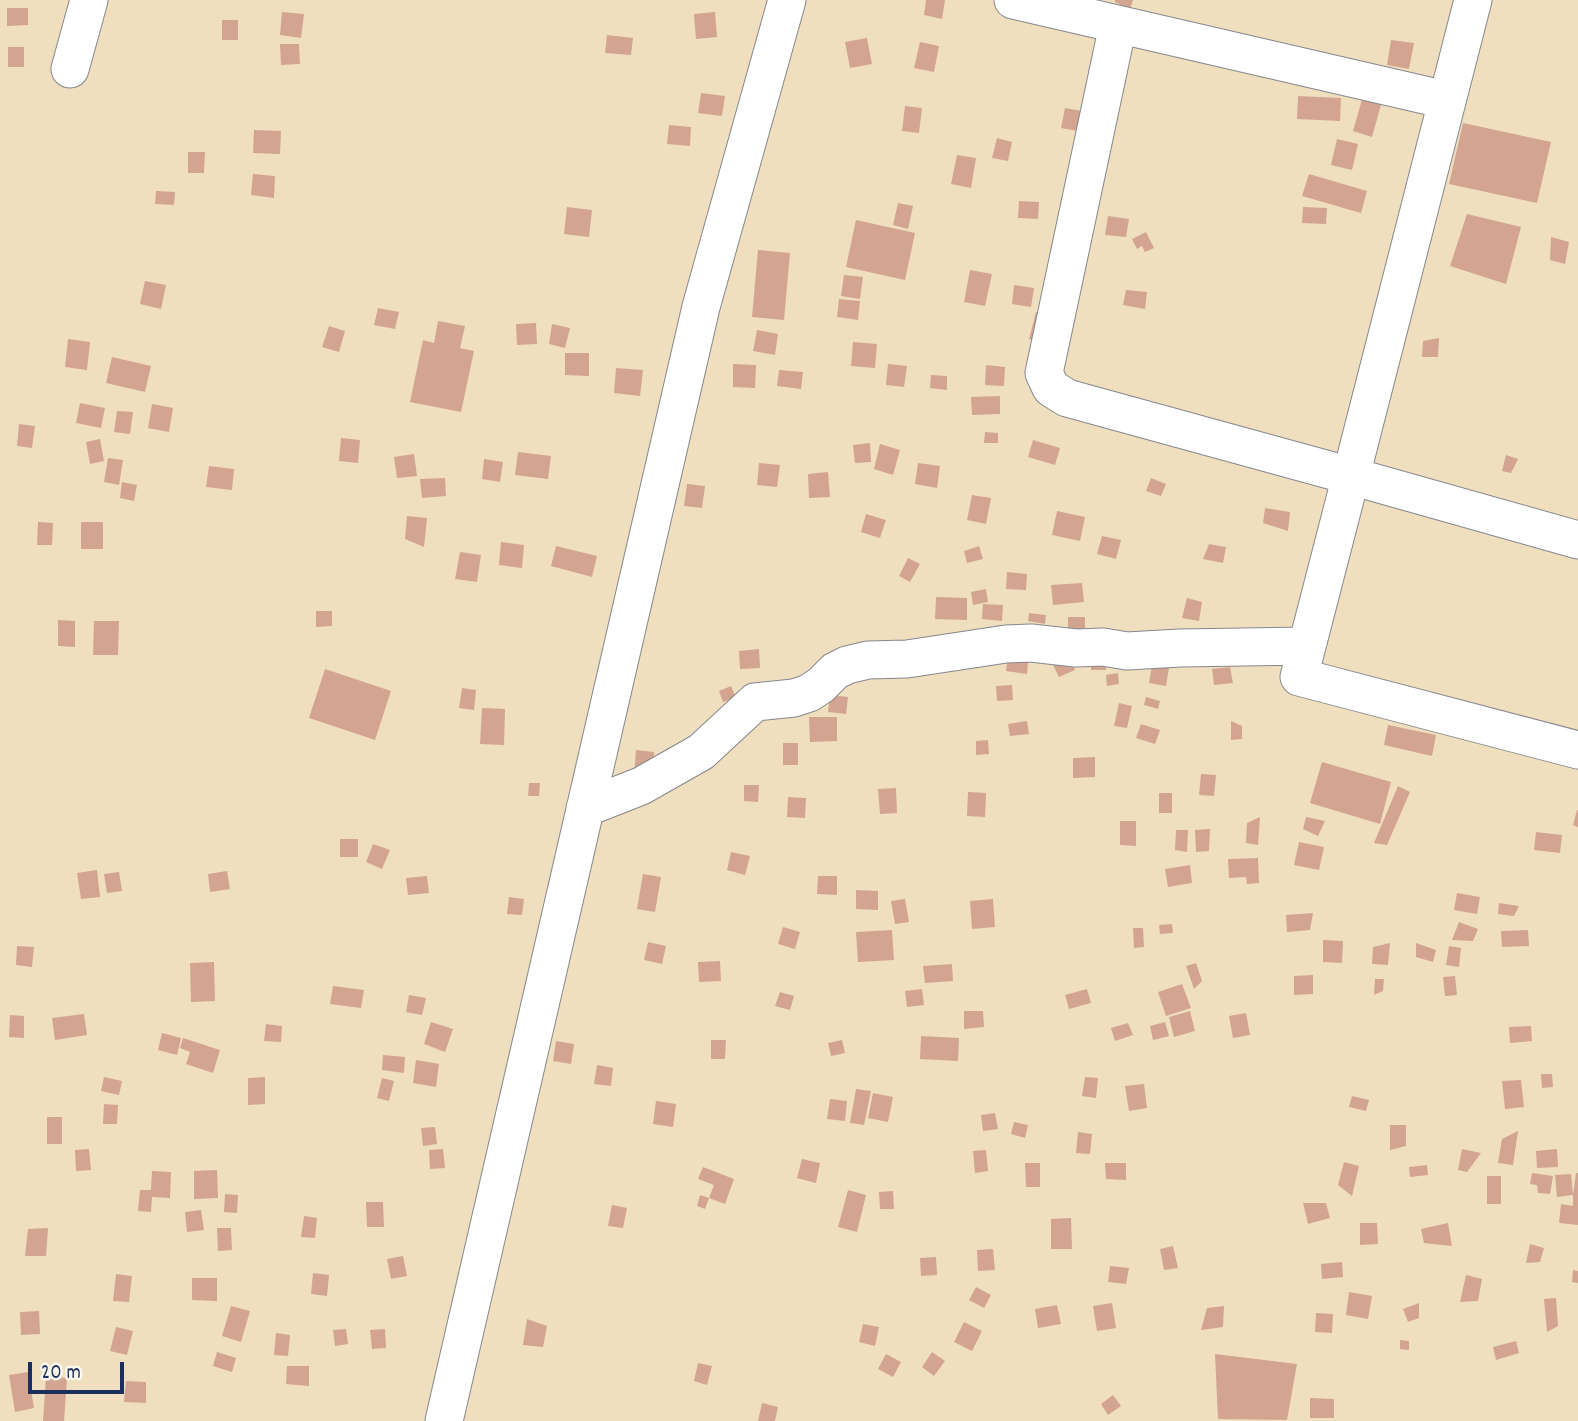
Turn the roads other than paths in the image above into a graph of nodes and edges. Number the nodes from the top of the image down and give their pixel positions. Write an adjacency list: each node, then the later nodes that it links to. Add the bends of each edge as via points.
1 (89, 0): 6 (street)
2 (787, 0): 12 (street, via 701,307)
3 (1013, 0): 5 (street)
4 (1473, 0): 7 (street)
5 (1118, 25): 7 (street); 8 (street, via 1044,373 1051,388 1067,398)
6 (70, 69)
7 (1447, 100): 8 (street)
8 (1351, 476): 9 (street); 10 (street)
9 (1578, 540)
10 (1307, 646): 11 (street, via 1299,677); 12 (street, via 1127,652 1031,643 868,660 835,671 808,693 755,702 701,752 641,786)
11 (1578, 750)
12 (585, 808): 13 (street)
13 (444, 1421)

